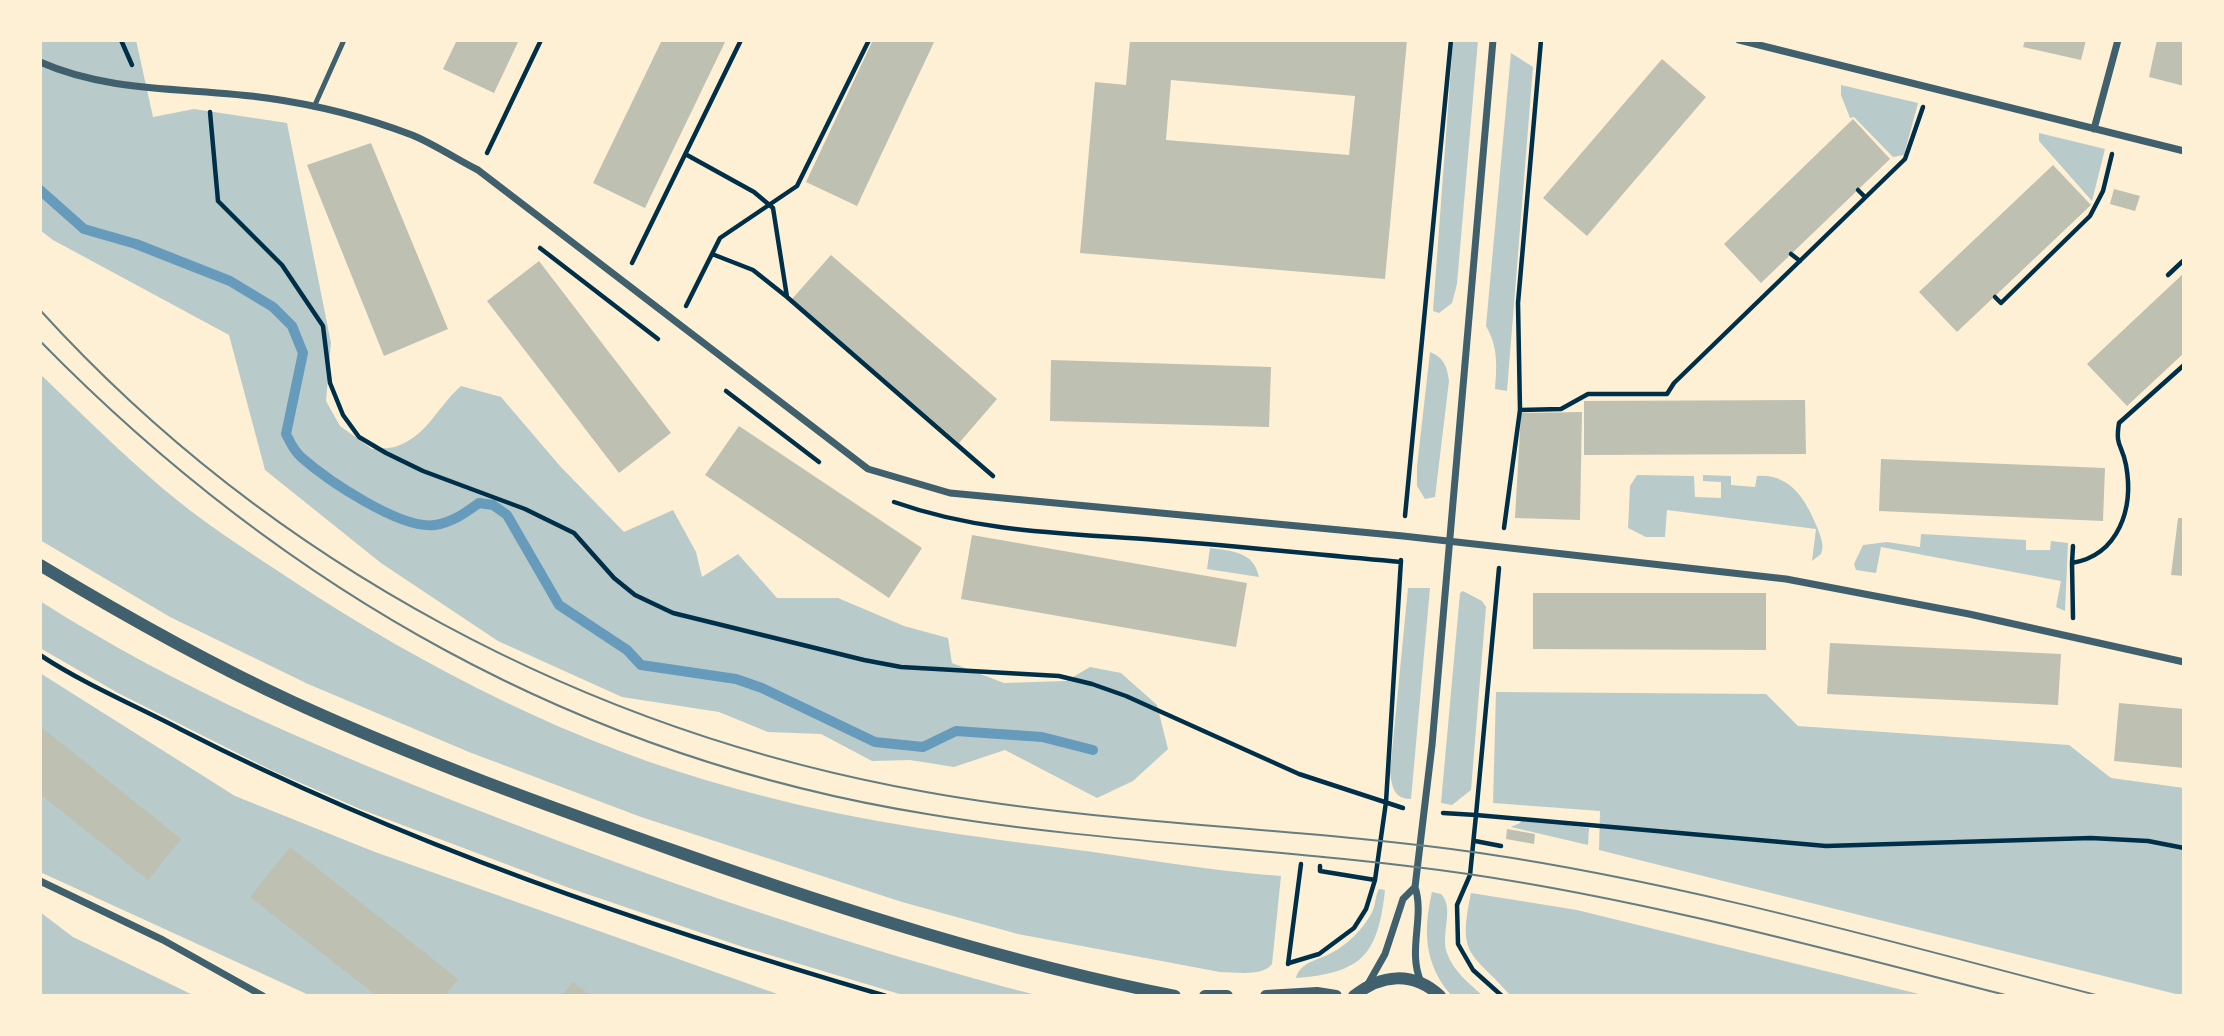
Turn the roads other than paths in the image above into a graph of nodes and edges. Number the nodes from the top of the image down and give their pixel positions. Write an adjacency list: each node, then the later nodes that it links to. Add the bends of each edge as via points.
1 (344, 40): 6 (lane)
2 (1493, 40): 9 (street)
3 (1739, 40): 7 (street)
4 (2118, 40): 7 (street)
5 (40, 62): 6 (street, via 141,88 208,91)
6 (314, 107): 9 (street, via 346,112 414,136 478,170 868,469 950,494)
7 (2094, 129): 8 (street)
8 (2184, 151)
9 (1449, 541): 11 (street, via 1786,579); 13 (street, via 1426,812)
10 (40, 565): 18 (street, via 132,621 235,675 481,781 811,898 1058,970)
11 (2184, 662)
12 (40, 881): 17 (street, via 174,946)
13 (1415, 887): 14 (street, via 1415,952); 15 (street, via 1404,899 1385,954)
14 (1421, 982): 15 (street, via 1395,977); 24 (street)
15 (1368, 984): 23 (street)
16 (1285, 995): 21 (street); 22 (street)
17 (263, 996)
18 (1175, 996)
19 (1205, 996): 20 (street)
20 (1227, 996)
21 (1266, 996)
22 (1336, 996)
23 (1354, 996)
24 (1440, 996)

